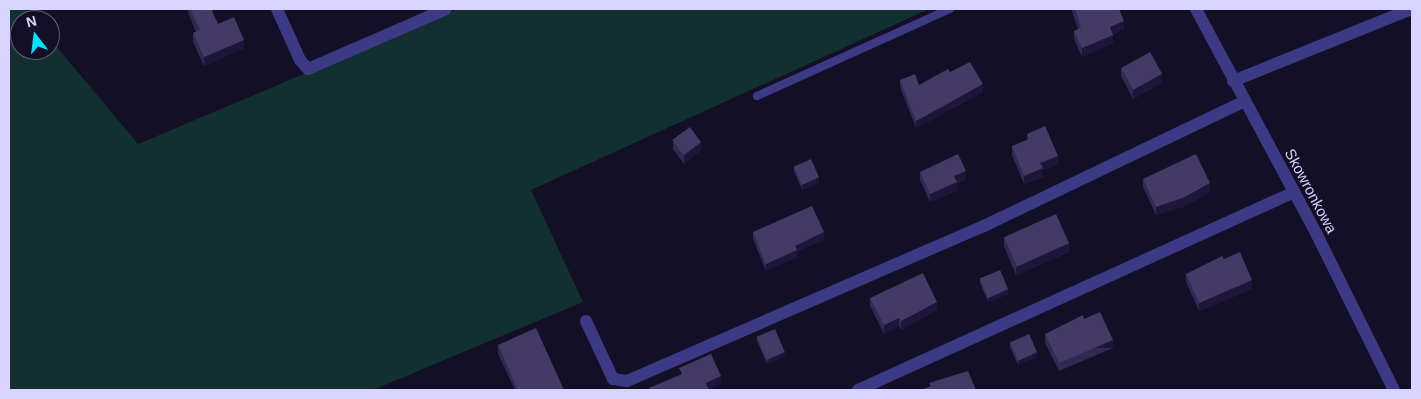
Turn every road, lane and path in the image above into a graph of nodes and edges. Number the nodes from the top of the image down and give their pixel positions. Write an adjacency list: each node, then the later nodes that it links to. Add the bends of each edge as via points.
1 (277, 9): 2 (street, via 300,60 308,69)
2 (446, 9)
3 (950, 9): 7 (lane)
4 (1196, 9): 6 (street, Skowronkowa)
5 (1411, 9): 6 (street)
6 (1234, 81): 8 (street, Skowronkowa)
7 (757, 96)
8 (1245, 101): 9 (street, Skowronkowa); 10 (street, via 984,226 627,381 613,379)
9 (1294, 192): 11 (street); 12 (street, Skowronkowa)
10 (586, 320)
11 (858, 390)
12 (1394, 390)

